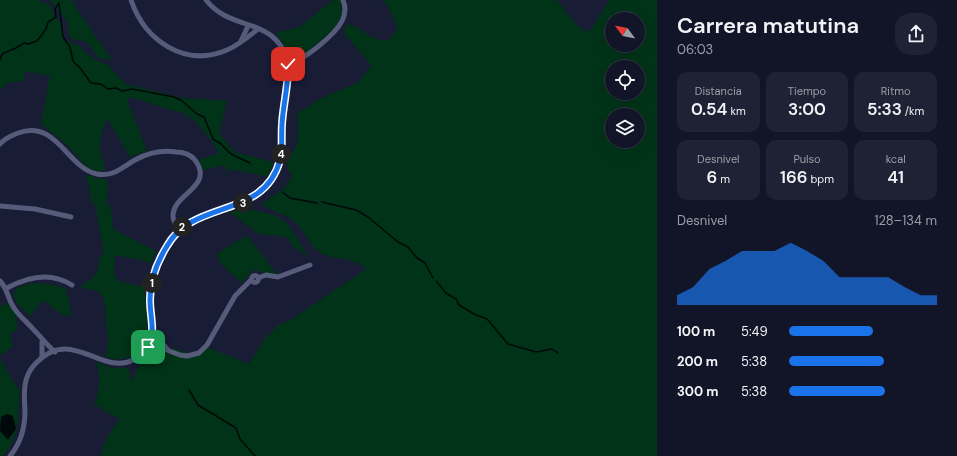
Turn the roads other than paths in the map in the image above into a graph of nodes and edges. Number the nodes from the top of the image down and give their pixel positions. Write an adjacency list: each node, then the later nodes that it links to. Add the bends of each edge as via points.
1 (132, 0): 6 (street, via 142,23 170,49 205,56)
2 (206, 0): 4 (street, via 223,16)
3 (343, 0): 7 (street, via 345,12 340,25)
4 (248, 26): 5 (street); 6 (street)
5 (258, 30): 6 (street); 8 (street, via 268,33 277,40)
6 (239, 44)
7 (301, 59): 8 (street); 9 (street)
8 (288, 64): 9 (street)
9 (287, 84): 13 (street, via 284,95 281,154 270,181 245,202 214,211)
10 (0, 144): 13 (street, via 9,137 23,132 42,133 60,143 87,170 104,175 116,172 147,154 165,151 185,153 194,160 199,174 196,186 177,202 174,208 173,218)
11 (0, 207): 12 (street, via 35,209)
12 (71, 217)
13 (178, 230): 18 (street, via 158,262 152,280 150,299)
14 (310, 265): 21 (street, via 278,277 266,274 258,278 254,276 235,296 204,349 187,356)
15 (0, 281): 17 (street)
16 (72, 285): 17 (street, via 63,280 40,276 22,280)
17 (7, 288): 19 (street, via 14,309)
18 (153, 333): 20 (street); 21 (street)
19 (42, 342): 22 (street); 23 (street)
20 (148, 347): 21 (street); 22 (street, via 135,359 116,364 103,361 81,350 66,349)
21 (168, 349)
22 (55, 352): 23 (street)
23 (42, 357): 24 (street, via 26,378 23,394 25,413 21,435)
24 (10, 456)

